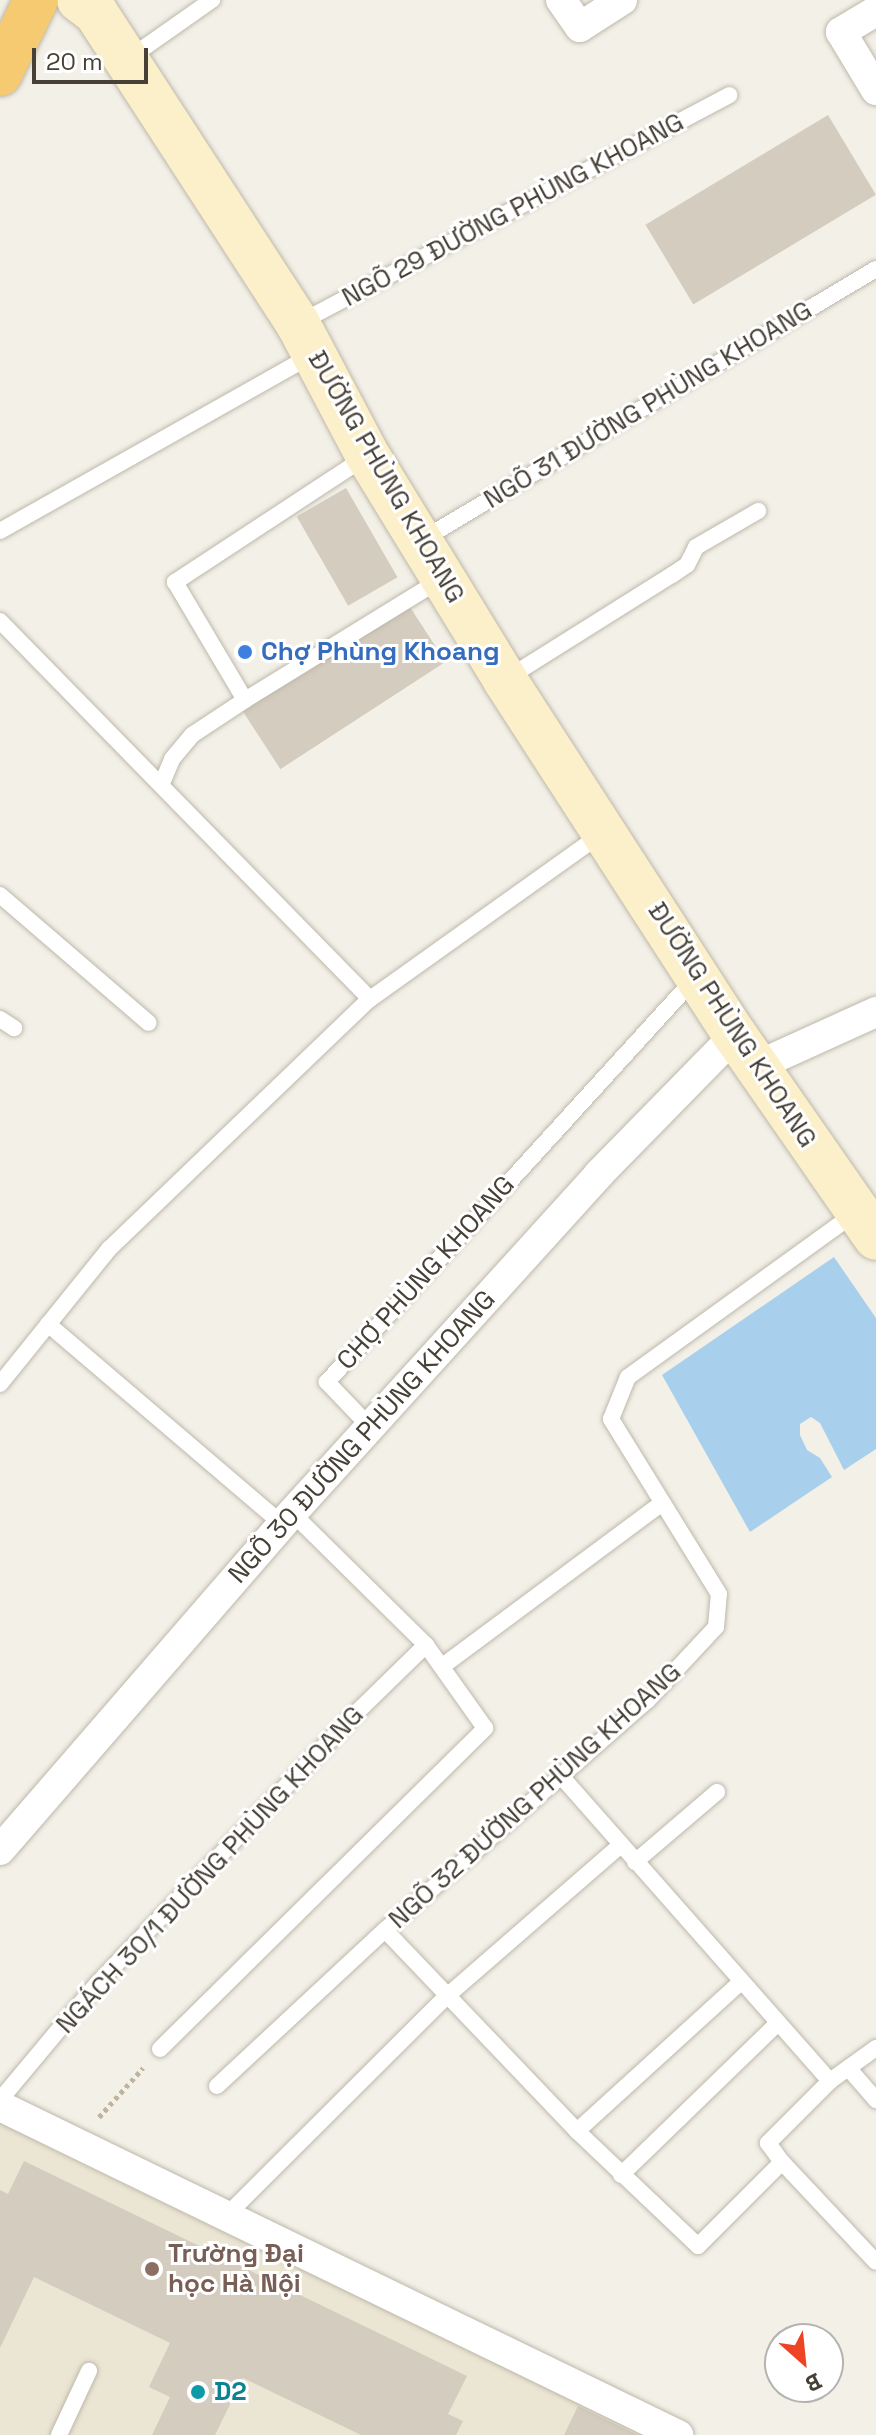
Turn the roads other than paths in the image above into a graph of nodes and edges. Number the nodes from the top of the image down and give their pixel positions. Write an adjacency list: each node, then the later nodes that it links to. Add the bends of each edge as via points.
1 (36, 0): 8 (highway)
2 (79, 0): 7 (street, ĐƯỜNG PHÙNG KHOANG, via 96,13)
3 (212, 0): 7 (lane)
4 (561, 0): 5 (street, via 580,27)
5 (622, 0)
6 (876, 11): 9 (street, via 841,32)
7 (127, 60): 12 (street, ĐƯỜNG PHÙNG KHOANG)
8 (0, 74)
9 (876, 90)
10 (729, 95): 12 (lane, NGÕ 29 ĐƯỜNG PHÙNG KHOANG)
11 (876, 269): 16 (lane, NGÕ 31 ĐƯỜNG PHÙNG KHOANG)
12 (307, 339): 13 (street, ĐƯỜNG PHÙNG KHOANG); 15 (lane, NGÕ 29 ĐƯỜNG PHÙNG KHOANG)
13 (368, 456): 16 (street, ĐƯỜNG PHÙNG KHOANG); 20 (lane, via 175,582)
14 (758, 511): 19 (lane, via 696,547 687,565)
15 (0, 531)
16 (420, 541): 17 (street, ĐƯỜNG PHÙNG KHOANG)
17 (442, 578): 19 (street, ĐƯỜNG PHÙNG KHOANG); 20 (lane)
18 (0, 621): 21 (lane)
19 (505, 680): 22 (street, ĐƯỜNG PHÙNG KHOANG)
20 (245, 700): 21 (lane, via 192,735 172,759)
21 (162, 783): 25 (lane)
22 (605, 831): 24 (street, ĐƯỜNG PHÙNG KHOANG); 25 (lane)
23 (0, 895): 27 (lane)
24 (697, 976): 28 (street, ĐƯỜNG PHÙNG KHOANG); 32 (lane, CHỢ PHÙNG KHOANG, via 327,1382)
25 (370, 999): 30 (lane, via 109,1249)
26 (876, 1012): 28 (street)
27 (149, 1023)
28 (746, 1050): 29 (street, ĐƯỜNG PHÙNG KHOANG); 32 (street, NGÕ 30 ĐƯỜNG PHÙNG KHOANG, via 599,1174)
29 (866, 1225): 33 (lane, NGÕ 32 ĐƯỜNG PHÙNG KHOANG, via 628,1377 611,1419)
30 (48, 1324): 31 (lane); 34 (lane)
31 (0, 1384)
32 (371, 1428): 34 (street, NGÕ 30 ĐƯỜNG PHÙNG KHOANG)
33 (661, 1504): 36 (lane); 37 (lane, NGÕ 32 ĐƯỜNG PHÙNG KHOANG, via 719,1594 716,1627 647,1701)
34 (287, 1519): 35 (lane); 40 (street, NGÕ 30 ĐƯỜNG PHÙNG KHOANG)
35 (426, 1645): 36 (lane); 52 (lane, NGÁCH 30/1 ĐƯỜNG PHÙNG KHOANG, via 98,1983)
36 (444, 1665): 47 (lane, via 485,1728)
37 (561, 1776): 39 (lane); 42 (lane, NGÕ 32 ĐƯỜNG PHÙNG KHOANG)
38 (717, 1792): 41 (lane)
39 (621, 1845): 41 (lane); 44 (lane)
40 (0, 1850)
41 (635, 1862): 43 (lane)
42 (385, 1930): 44 (lane); 50 (lane, NGÕ 32 ĐƯỜNG PHÙNG KHOANG)
43 (741, 1982): 45 (lane); 53 (lane)
44 (447, 1996): 53 (lane); 56 (lane)
45 (777, 2024): 49 (lane); 55 (lane)
46 (876, 2048): 48 (lane)
47 (160, 2049)
48 (850, 2070): 49 (lane); 51 (lane)
49 (830, 2081): 54 (lane, via 768,2143)
50 (217, 2086)
51 (876, 2100)
52 (0, 2103): 56 (street)
53 (577, 2131): 55 (lane)
54 (782, 2162): 55 (lane, via 698,2246); 57 (lane)
55 (621, 2175)
56 (227, 2215): 60 (street)
57 (876, 2262)
58 (89, 2371): 59 (lane)
59 (59, 2435)
60 (678, 2435)

